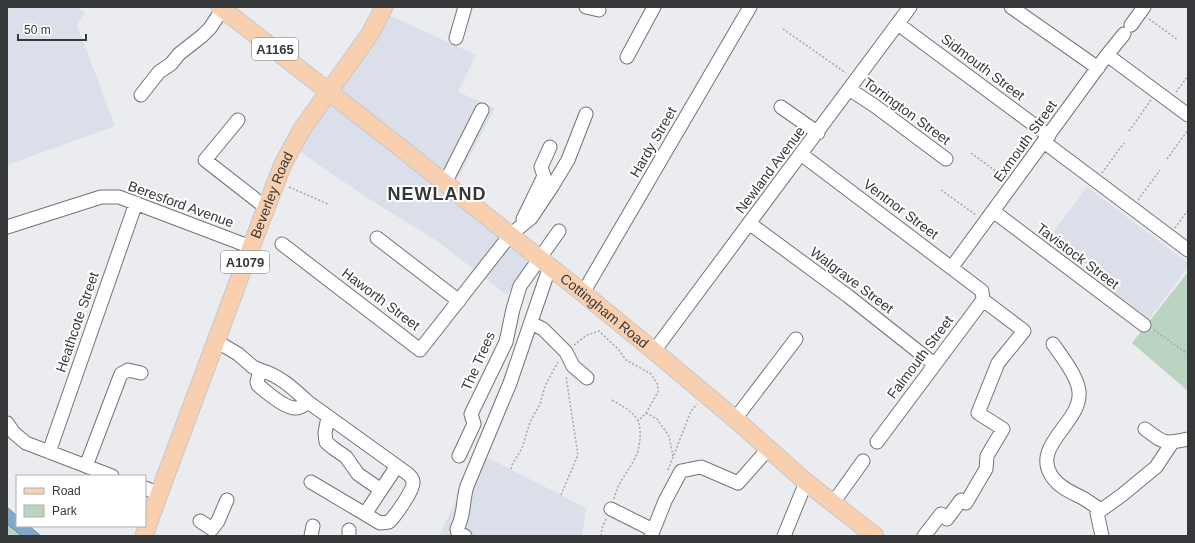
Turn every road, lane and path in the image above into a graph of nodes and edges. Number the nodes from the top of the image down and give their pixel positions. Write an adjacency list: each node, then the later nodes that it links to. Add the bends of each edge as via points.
1 (384, 7): 20 (main road, Beverley Road / A1079, via 370,34)
2 (465, 7): 13 (street)
3 (586, 7): 9 (street)
4 (654, 7): 16 (street)
5 (750, 7): 63 (street, Hardy Street)
6 (910, 7): 11 (street, Newland Avenue)
7 (1011, 7): 17 (street)
8 (222, 8): 20 (main road, A1165); 22 (street, via 210,28 159,72)
9 (599, 10)
10 (1142, 10): 14 (path); 15 (street, Exmouth Street)
11 (898, 24): 19 (street, Newland Avenue); 32 (street, Sidmouth Street)
12 (783, 29): 19 (path)
13 (456, 38)
14 (1178, 40)
15 (1107, 55): 17 (street, Exmouth Street); 21 (street)
16 (627, 57)
17 (1098, 68): 32 (street, Exmouth Street)
18 (1188, 76): 23 (path)
19 (853, 85): 31 (street, Newland Avenue); 38 (street, Torrington Street, via 875,106)
20 (329, 91): 40 (main road, Beverley Road / A1079, via 302,129); 42 (main road, Cottingham Road)
21 (1157, 92): 23 (street); 29 (path)
22 (141, 95)
23 (1169, 102): 27 (street)
24 (781, 107): 31 (street)
25 (482, 110): 42 (street)
26 (586, 114): 54 (street, via 568,160 554,185 531,218)
27 (1188, 115)
28 (238, 120): 47 (street, via 205,160)
29 (1129, 130)
30 (1188, 130): 37 (path)
31 (818, 132): 35 (street, Newland Avenue)
32 (1047, 139): 41 (street, Sidmouth Street); 43 (street, Exmouth Street)
33 (1124, 143): 41 (path)
34 (550, 147): 54 (street, via 541,167 544,176)
35 (800, 154): 52 (street, Newland Avenue); 62 (street, Ventnor Street)
36 (971, 154): 43 (path)
37 (1167, 159)
38 (946, 160)
39 (1160, 170): 48 (path)
40 (276, 181): 46 (path); 47 (main road, Beverley Road / A1079)
41 (1096, 181): 48 (street, Sidmouth Street)
42 (445, 183): 54 (main road, Cottingham Road)
43 (1013, 184): 50 (street, Exmouth Street)
44 (940, 190): 51 (path)
45 (136, 203): 53 (street, Beresford Avenue, via 119,197 101,197); 59 (street, Beresford Avenue); 91 (street, Heathcote Street)
46 (328, 204)
47 (267, 206): 59 (main road, Beverley Road / A1079)
48 (1133, 208): 56 (street, Sidmouth Street)
49 (1188, 210): 56 (path)
50 (993, 211): 51 (street, Exmouth Street); 67 (street, Tavistock Street)
51 (985, 222): 62 (street, Exmouth Street)
52 (750, 223): 71 (street, Newland Avenue); 74 (street, Walgrave Street)
53 (7, 227)
54 (516, 230): 61 (main road, Cottingham Road); 65 (street, Haworth Street)
55 (560, 231): 61 (street, The Trees)
56 (1169, 236): 60 (street, Sidmouth Street)
57 (377, 238): 65 (street)
58 (282, 244): 65 (street, Haworth Street, via 420,350)
59 (251, 247): 69 (main road, Beverley Road / A1079)
60 (1188, 250)
61 (545, 262): 63 (main road, Cottingham Road); 66 (street); 92 (street, The Trees, via 520,286 506,342 471,414 474,424)
62 (952, 267): 64 (street, Ventnor Street)
63 (583, 293): 71 (main road, Cottingham Road)
64 (983, 295): 74 (street, Falmouth Street); 117 (street, Ventnor Street, via 1024,331 998,364 978,413 1003,429 987,456 986,469 966,503 961,500 947,519 941,514)
65 (459, 301)
66 (531, 323): 72 (street, via 543,329); 113 (street, via 510,383 467,486 462,519 457,529 458,533)
67 (1149, 328): 73 (path)
68 (796, 339): 83 (street)
69 (216, 341): 75 (street); 102 (main road, Beverley Road / A1079)
70 (1054, 344): 107 (street, via 1076,381 1079,393 1074,413 1048,450 1048,470 1059,485)
71 (654, 350): 83 (main road, Cottingham Road)
72 (566, 352): 78 (street, via 573,366); 81 (path, via 587,335 600,331 626,360 650,374 658,385 658,392); 97 (path, via 545,386 522,448)
73 (1188, 354)
74 (934, 364): 88 (street, Falmouth Street)
75 (260, 370): 80 (street, via 283,381); 80 (street, via 257,377 258,385 287,406 295,408)
76 (566, 372): 103 (path, via 578,456)
77 (141, 373): 95 (street, via 128,370 121,374)
78 (587, 378)
79 (612, 400): 84 (path, via 630,411)
80 (308, 402): 82 (street)
81 (646, 413): 84 (path); 93 (path, via 657,419 669,436)
82 (328, 417): 96 (street); 101 (street, via 324,433 326,442 346,457 358,474)
83 (735, 419): 90 (main road, Cottingham Road)
84 (638, 420): 106 (path, via 639,448 619,483)
85 (7, 423): 91 (street, via 26,443)
86 (1145, 429): 89 (street, via 1163,442)
87 (1188, 439): 89 (street)
88 (877, 442)
89 (1172, 443): 107 (street, via 1156,467)
90 (769, 448): 100 (main road, Cottingham Road); 112 (street, via 738,483 701,466 681,471)
91 (49, 452): 95 (street)
92 (459, 456)
93 (673, 457)
94 (863, 461): 105 (street)
95 (86, 466): 98 (street)
96 (397, 466): 101 (street); 108 (street, via 411,477 413,483 391,520 380,523)
97 (511, 469)
98 (109, 475)
99 (311, 482): 108 (street)
100 (806, 482): 105 (main road, Cottingham Road); 115 (street)
101 (380, 490): 108 (street)
102 (152, 491): 110 (main road, Beverley Road / A1079)
103 (561, 495)
104 (226, 500): 111 (street)
105 (833, 503): 116 (main road, Cottingham Road)
106 (611, 509): 112 (street); 114 (path)
107 (1101, 510): 118 (street, via 1097,513)
108 (365, 514)
109 (200, 521): 111 (street)
110 (146, 525)
111 (211, 533)
112 (652, 533)
113 (464, 536)
114 (601, 536)
115 (784, 536)
116 (875, 536)
117 (924, 536)
118 (1102, 536)

